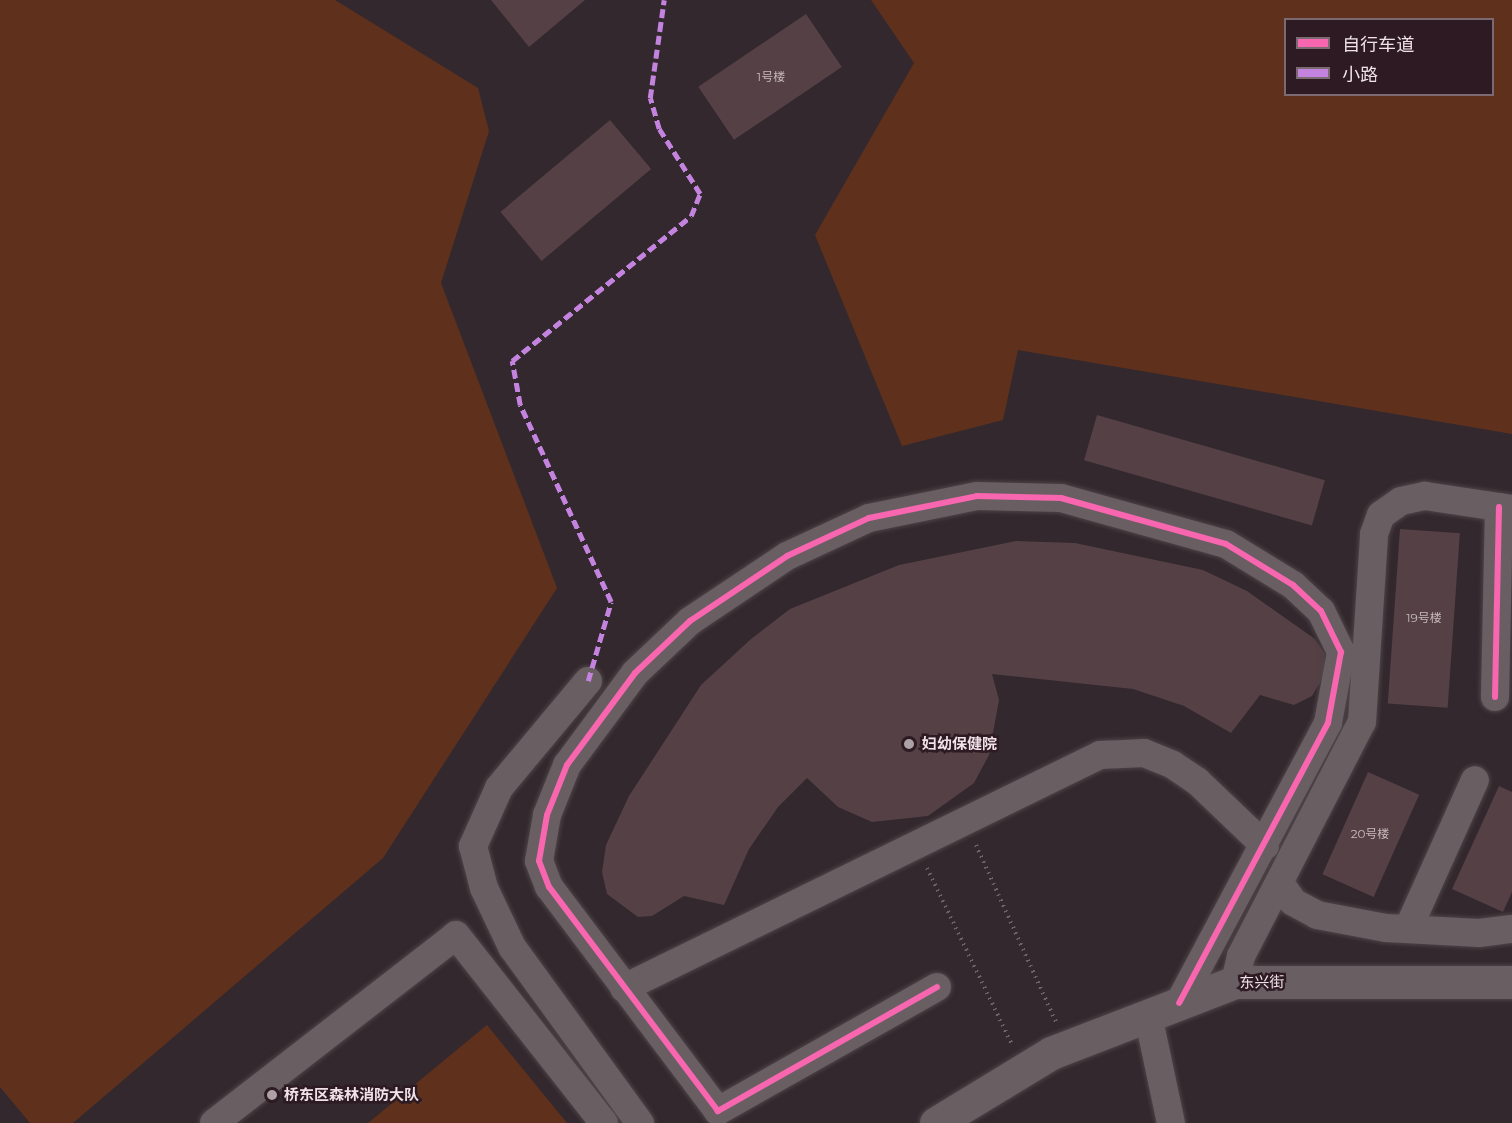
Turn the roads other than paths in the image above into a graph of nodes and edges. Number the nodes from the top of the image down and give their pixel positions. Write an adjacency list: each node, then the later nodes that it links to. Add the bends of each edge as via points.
1 (1505, 508): 3 (street); 6 (street, via 1425,496 1401,501 1381,514 1374,534 1362,722)
2 (588, 681): 17 (street, via 499,788 473,846 484,888 512,946)
3 (1495, 698)
4 (1475, 780): 7 (street)
5 (1265, 846): 12 (street, via 1197,781 1144,753 1122,750 1100,755); 12 (street, via 1328,723 1341,652 1320,611 1293,585 1226,544 1061,498 977,496 869,518 787,556 690,621 635,673 567,765 547,815 539,861 549,887); 13 (street)
6 (1282, 886): 7 (street, via 1293,902 1317,915); 9 (street, via 1241,956)
7 (1408, 929): 8 (street, via 1479,933)
8 (1512, 929)
9 (1234, 982): 10 (street, 东兴街); 13 (street, 东兴街)
10 (1512, 982)
11 (937, 987): 12 (street, via 718,1111)
12 (624, 988)
13 (1179, 1003): 14 (street, 东兴街)
14 (1148, 1016): 18 (street, 东兴街, via 1068,1047); 19 (street)
15 (214, 1123): 16 (street, via 456,935)
16 (604, 1123)
17 (640, 1123)
18 (936, 1123)
19 (1171, 1123)

